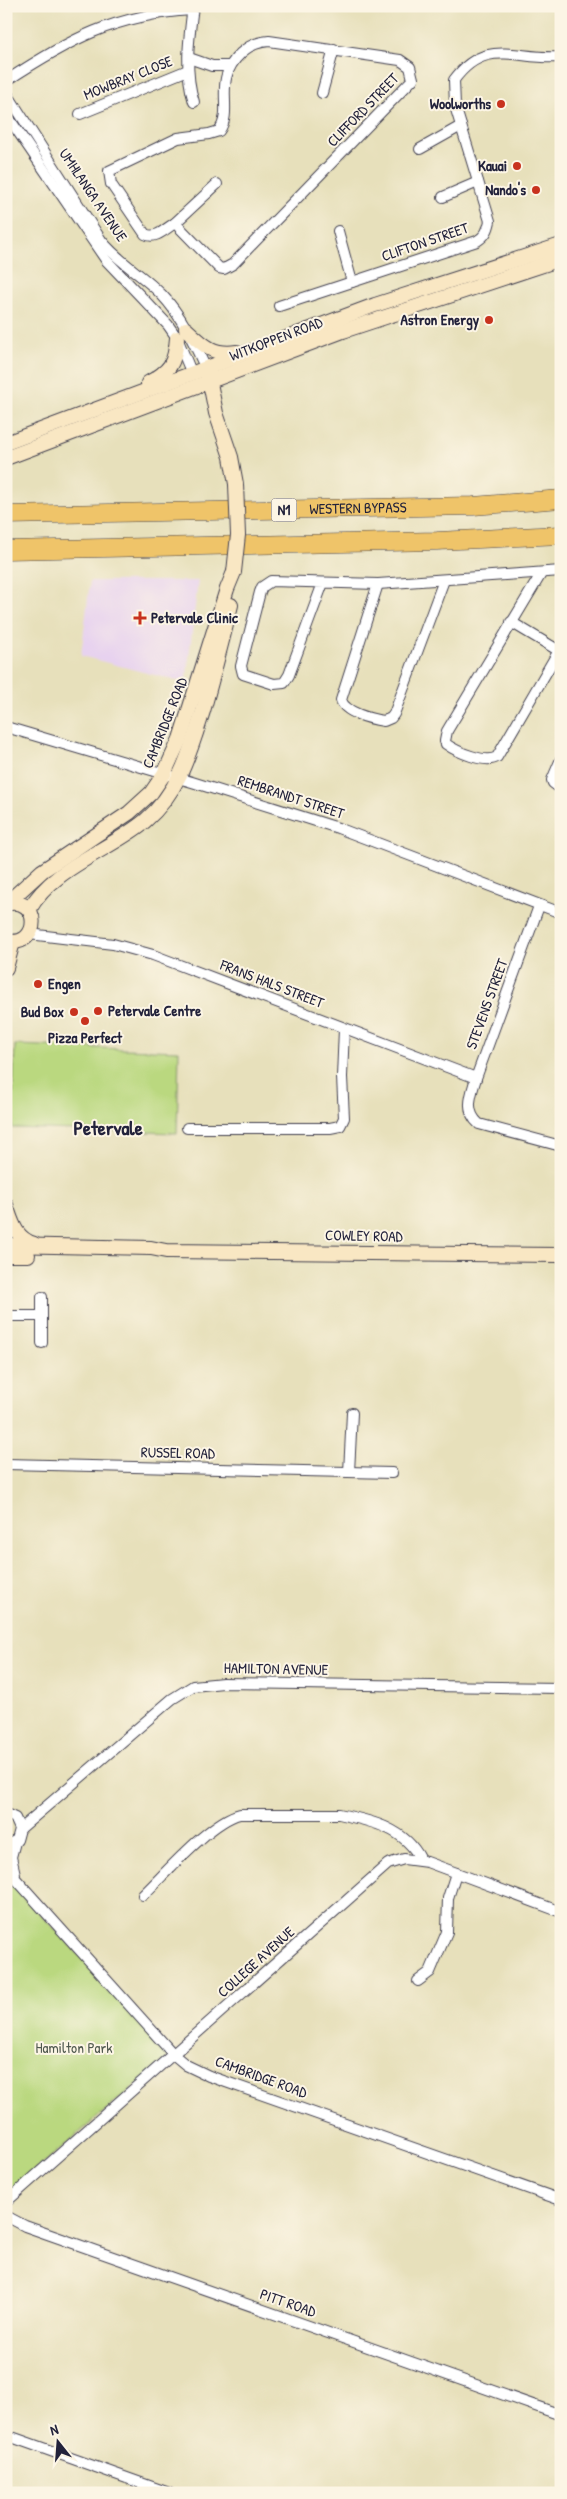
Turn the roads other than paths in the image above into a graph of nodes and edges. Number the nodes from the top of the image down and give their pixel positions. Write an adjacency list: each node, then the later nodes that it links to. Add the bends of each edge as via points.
1 (192, 8): 4 (street); 7 (street, via 152,14 96,29 46,55)
2 (334, 49): 5 (street, CLIFFORD STREET, via 259,42 244,50); 9 (street); 18 (street, CLIFFORD STREET, via 400,60 410,67 413,79 233,264 224,269 214,265)
3 (561, 57): 13 (street, CLIFTON STREET, via 498,52 475,59 454,80 453,98)
4 (189, 58): 5 (street, via 212,66); 6 (street)
5 (229, 66): 18 (street, via 223,122 219,131 178,138 109,171 111,184 145,234 158,234)
6 (188, 70): 10 (street, via 188,85); 12 (street, MOWBRAY CLOSE)
7 (6, 81)
8 (6, 92): 24 (street, UMHLANGA AVENUE, via 105,244 163,296)
9 (322, 93)
10 (194, 102)
11 (6, 114): 24 (street, UMHLANGA AVENUE, via 106,260)
12 (80, 114)
13 (461, 126): 14 (street); 15 (street, CLIFTON STREET)
14 (420, 149)
15 (478, 182): 17 (street); 22 (street, CLIFTON STREET, via 490,222 484,237)
16 (216, 184): 18 (street)
17 (442, 197)
18 (175, 223)
19 (338, 231): 22 (street)
20 (561, 245): 25 (street, WITKOPPEN ROAD, via 374,305)
21 (561, 259): 26 (street, WITKOPPEN ROAD)
22 (352, 282): 23 (street, CLIFTON STREET)
23 (279, 306)
24 (182, 334): 25 (street, via 216,352); 26 (street, UMHLANGA AVENUE); 27 (street, UMHLANGA AVENUE); 28 (street, via 175,358 167,371)
25 (251, 350): 26 (street, WITKOPPEN ROAD)
26 (208, 375): 27 (street, WITKOPPEN ROAD); 29 (street, CAMBRIDGE ROAD)
27 (194, 380): 28 (street, WITKOPPEN ROAD); 29 (street, CAMBRIDGE ROAD); 31 (street, WITKOPPEN ROAD)
28 (105, 405): 30 (street, WITKOPPEN ROAD)
29 (216, 413): 37 (street, CAMBRIDGE ROAD, bridge, via 231,457 236,484 238,535)
30 (6, 443)
31 (6, 458)
32 (561, 499): 33 (highway, WESTERN BYPASS / N1, via 473,506)
33 (6, 515)
34 (561, 535): 35 (highway, via 437,542)
35 (6, 550)
36 (561, 572): 38 (street)
37 (234, 574): 46 (street, CAMBRIDGE ROAD, via 226,589 180,739); 47 (street, CAMBRIDGE ROAD, via 235,590 214,671 192,749)
38 (541, 574): 39 (street); 42 (street)
39 (444, 580): 41 (street); 41 (street, via 394,714 384,721 350,710 340,700)
40 (324, 583): 40 (street, via 276,580 262,587 241,666 242,674 274,684 284,683); 41 (street)
41 (378, 584)
42 (511, 622): 43 (street); 43 (street, via 447,731 444,741 449,746 483,759 497,757)
43 (560, 650)
44 (6, 727): 46 (street, REMBRANDT STREET)
45 (561, 760): 48 (street, via 552,780)
46 (164, 774): 47 (street, REMBRANDT STREET); 49 (street, CAMBRIDGE ROAD, via 143,802 42,871)
47 (179, 779): 50 (street, REMBRANDT STREET, via 338,828); 51 (street, CAMBRIDGE ROAD, via 159,808 146,820 54,881 35,900)
48 (561, 789)
49 (7, 903): 51 (street, via 20,903)
50 (539, 906): 52 (street, REMBRANDT STREET); 57 (street, STEVENS STREET)
51 (30, 910): 53 (street, via 33,918)
52 (561, 914)
53 (31, 931): 54 (street, via 22,940); 56 (street, FRANS HALS STREET, via 52,938 137,950)
54 (10, 941): 55 (street)
55 (6, 968)
56 (344, 1029): 57 (street, FRANS HALS STREET); 58 (street, via 344,1118 340,1126)
57 (476, 1078): 59 (street, STEVENS STREET, via 470,1114 479,1124)
58 (187, 1128)
59 (561, 1146)
60 (6, 1205): 62 (street, via 20,1237)
61 (6, 1245): 62 (street, COWLEY ROAD)
62 (46, 1247): 63 (street, COWLEY ROAD, via 152,1248)
63 (166, 1251): 64 (street, COWLEY ROAD, via 152,1254); 65 (street, COWLEY ROAD)
64 (6, 1255)
65 (561, 1255)
66 (42, 1298): 68 (street)
67 (6, 1316): 68 (street)
68 (42, 1316): 69 (street)
69 (42, 1343)
70 (352, 1413): 72 (street)
71 (6, 1464): 72 (street, RUSSEL ROAD)
72 (349, 1472): 73 (street, RUSSEL ROAD)
73 (392, 1473)
74 (561, 1688): 76 (street, HAMILTON AVENUE, via 223,1683 193,1686 172,1699)
75 (9, 1815): 76 (street); 77 (street, via 18,1822)
76 (37, 1815): 77 (street, HAMILTON AVENUE)
77 (20, 1830): 78 (street, CAMBRIDGE ROAD)
78 (9, 1845): 81 (street, CAMBRIDGE ROAD)
79 (421, 1860): 80 (street, COLLEGE AVENUE); 82 (street, via 412,1844 399,1833 350,1816 240,1814 231,1816 214,1828); 85 (street, COLLEGE AVENUE, via 396,1861 382,1869)
80 (456, 1873): 83 (street, COLLEGE AVENUE); 84 (street, via 448,1898 447,1932 430,1972)
81 (11, 1874): 85 (street, CAMBRIDGE ROAD)
82 (143, 1895)
83 (561, 1912)
84 (418, 1981)
85 (174, 2055): 86 (street, CAMBRIDGE ROAD, via 209,2076); 87 (street, COLLEGE AVENUE)
86 (561, 2200)
87 (6, 2202)
88 (6, 2216): 89 (street, PITT ROAD, via 25,2226)
89 (561, 2415)
90 (6, 2435): 91 (street)
91 (169, 2493)

